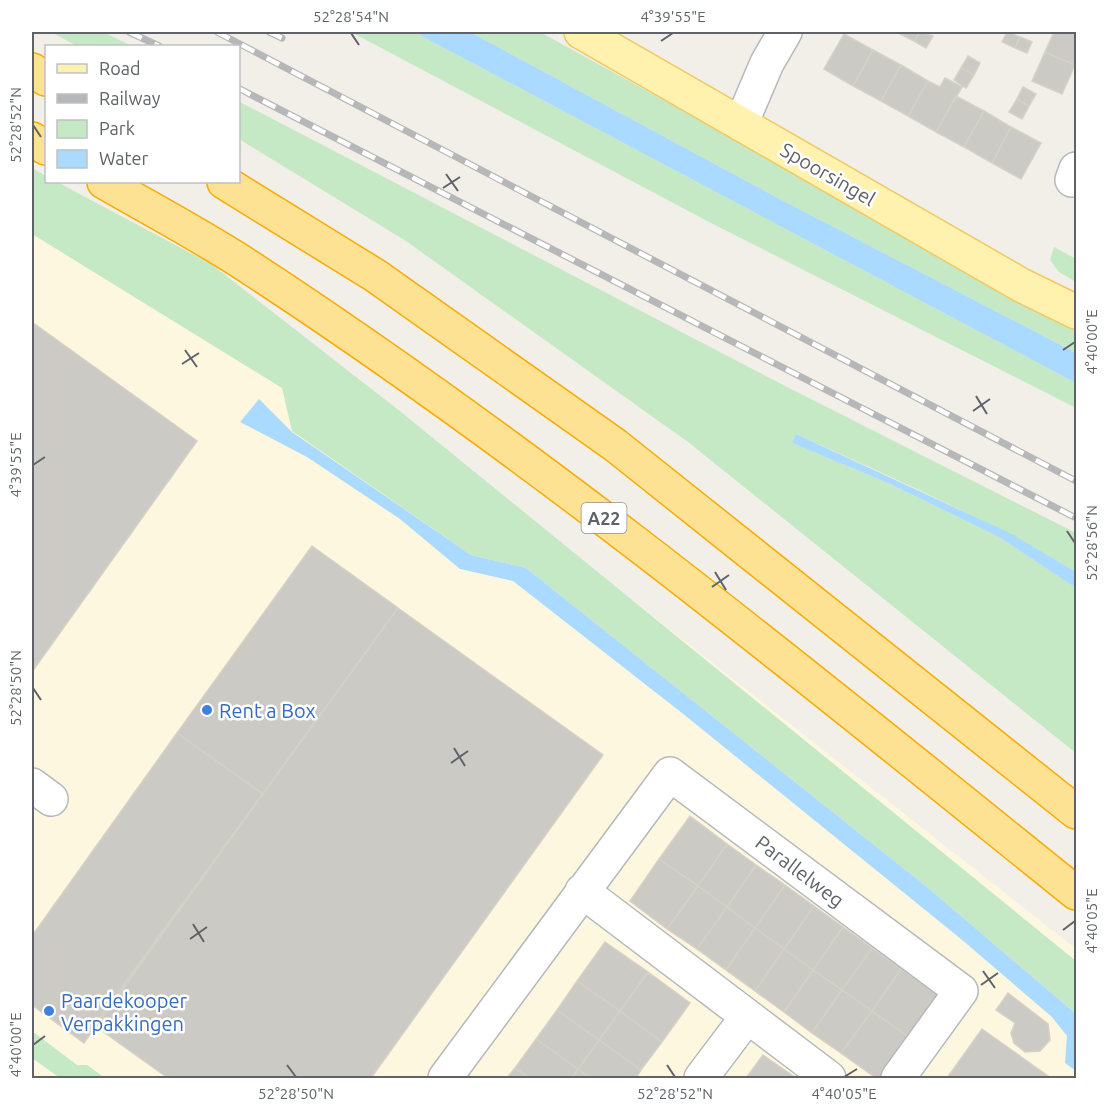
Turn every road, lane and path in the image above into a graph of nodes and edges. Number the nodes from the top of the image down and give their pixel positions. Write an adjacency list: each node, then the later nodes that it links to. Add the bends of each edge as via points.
1 (581, 32): 5 (main road, Spoorsingel)
2 (785, 32): 5 (street)
3 (32, 70): 4 (highway)
4 (45, 78)
5 (741, 124): 10 (main road, Spoorsingel, via 1021,285)
6 (32, 139): 7 (highway)
7 (45, 147)
8 (106, 183): 13 (highway, A22, via 238,260 533,464)
9 (226, 183): 11 (highway, via 376,276 615,445)
10 (1077, 312)
11 (1077, 812)
12 (582, 891): 14 (street); 15 (street, Parallelweg); 18 (street, Parallelweg, via 670,774 961,991)
13 (1077, 893)
14 (747, 1017): 16 (street); 17 (street)
15 (445, 1078)
16 (701, 1078)
17 (829, 1078)
18 (898, 1078)

